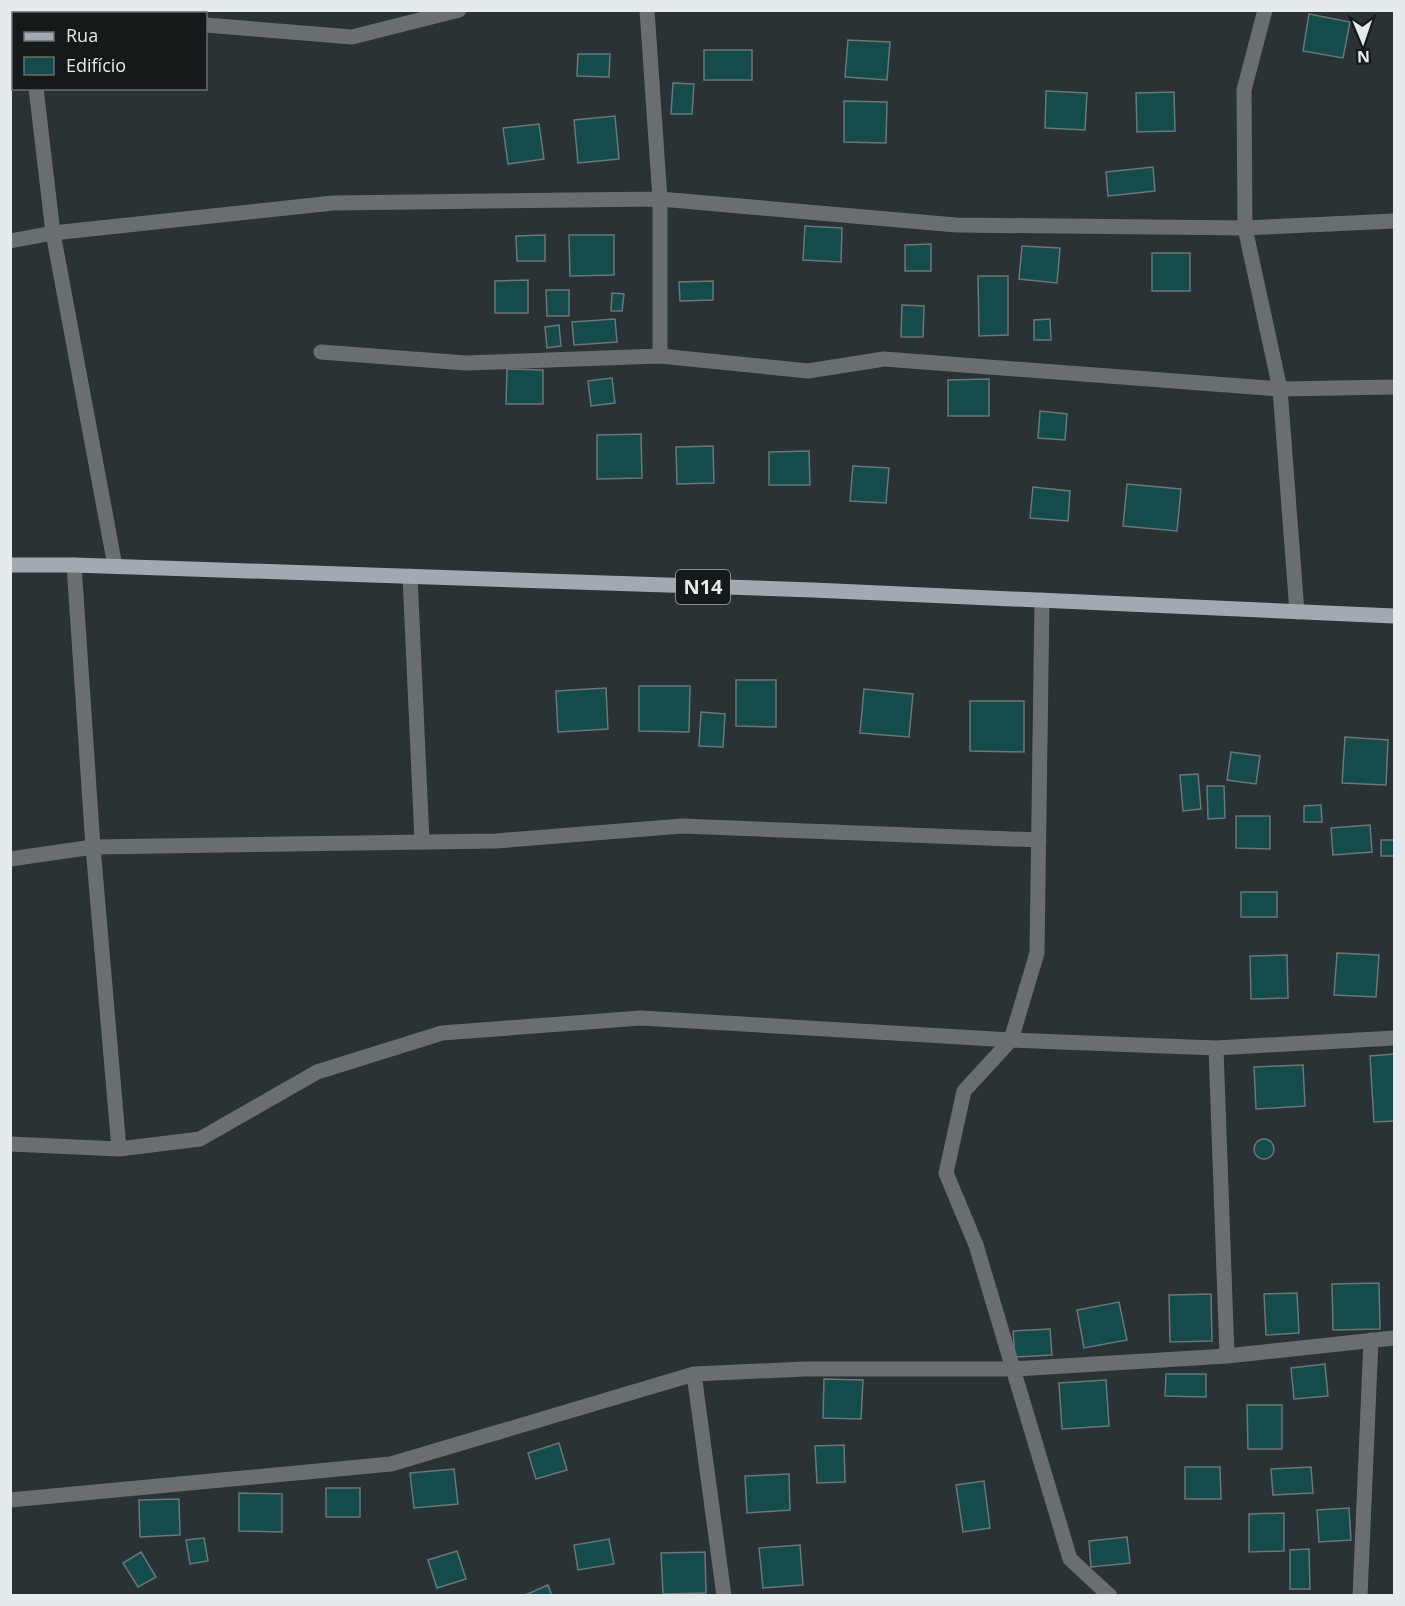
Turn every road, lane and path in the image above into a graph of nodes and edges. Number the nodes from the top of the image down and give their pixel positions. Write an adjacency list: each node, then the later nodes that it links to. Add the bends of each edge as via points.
1 (459, 10): 4 (street, via 352,37)
2 (647, 10): 6 (street)
3 (1265, 10): 8 (street, via 1244,90)
4 (207, 25)
5 (36, 90): 9 (street)
6 (660, 199): 8 (street, via 956,225); 9 (street, via 333,202); 12 (street)
7 (1395, 221): 8 (street)
8 (1245, 228): 14 (street)
9 (53, 233): 10 (street); 17 (street)
10 (10, 241)
11 (321, 352): 12 (street, via 466,363)
12 (660, 356): 14 (street, via 808,371 884,359)
13 (1395, 387): 14 (street)
14 (1280, 389): 20 (street)
15 (10, 565): 16 (main road, N14)
16 (74, 565): 17 (main road, N14); 24 (street)
17 (116, 566): 18 (main road, N14)
18 (410, 576): 19 (main road, N14); 23 (street)
19 (1042, 600): 20 (main road, N14); 22 (street)
20 (1297, 612): 21 (main road, N14)
21 (1395, 616)
22 (1039, 840): 23 (street, via 682,826 496,841); 27 (street, via 1037,952)
23 (422, 841): 24 (street)
24 (93, 847): 25 (street); 30 (street)
25 (10, 859)
26 (1395, 1038): 28 (street)
27 (1011, 1040): 28 (street); 30 (street, via 641,1018 441,1034 317,1072 200,1139); 34 (street, via 964,1091 946,1173 976,1245)
28 (1216, 1048): 33 (street)
29 (10, 1144): 30 (street)
30 (119, 1149)
31 (1395, 1338): 32 (street)
32 (1371, 1340): 33 (street); 39 (street)
33 (1227, 1356): 34 (street)
34 (1014, 1369): 35 (street, via 805,1369); 38 (street, via 1070,1559)
35 (694, 1374): 36 (street, via 391,1464); 37 (street)
36 (10, 1500)
37 (724, 1596)
38 (1110, 1596)
39 (1360, 1596)

